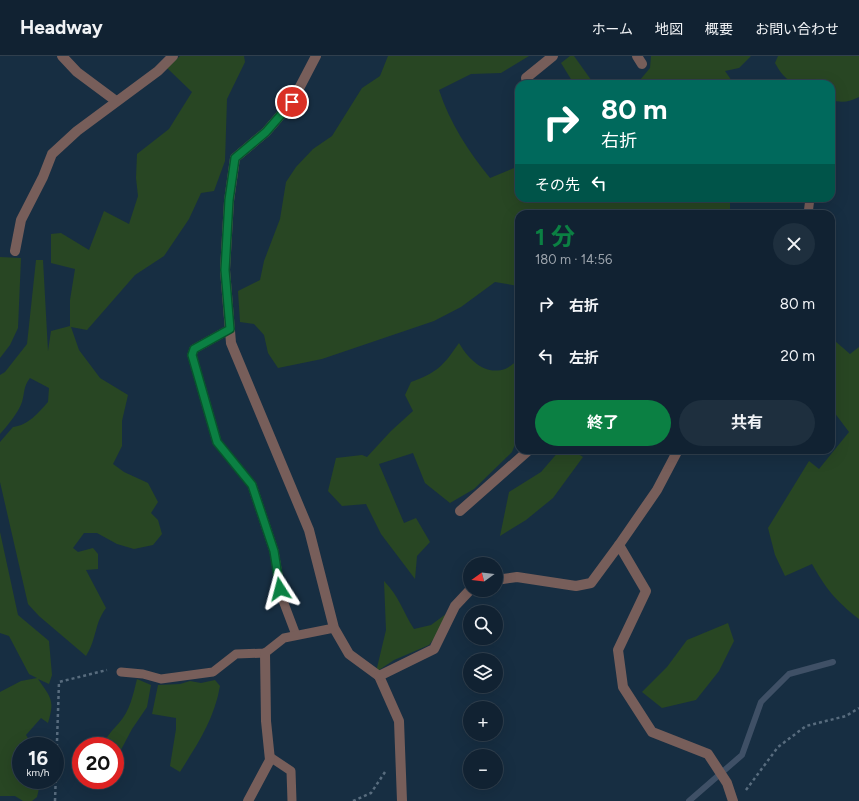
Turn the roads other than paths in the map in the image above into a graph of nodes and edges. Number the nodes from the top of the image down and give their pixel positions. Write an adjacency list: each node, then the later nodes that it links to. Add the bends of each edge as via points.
1 (62, 56): 6 (street, via 77,72)
2 (173, 56): 6 (street, via 158,71)
3 (316, 56): 8 (street, via 292,102 266,132 235,158 229,200 225,270)
4 (553, 56): 5 (street)
5 (526, 78)
6 (116, 101): 7 (street, via 52,154 21,220)
7 (14, 251)
8 (230, 329): 15 (street, via 231,343 309,530); 16 (lane, via 194,349 192,355 217,442 252,485 274,551 282,598)
9 (524, 454): 11 (street)
10 (676, 454): 12 (street, via 657,490)
11 (460, 511)
12 (619, 545): 13 (street, via 590,583 576,586 517,577); 21 (street, via 646,591 618,650 623,687 652,732 708,754)
13 (503, 579)
14 (463, 597): 19 (street, via 455,606 434,649)
15 (334, 628): 16 (lane); 19 (street, via 349,654)
16 (296, 635): 17 (lane, via 284,638)
17 (265, 653): 18 (lane, via 236,654 213,672 179,678 161,679); 20 (street, via 266,721)
18 (121, 672)
19 (379, 676): 24 (street, via 399,721)
20 (270, 757): 22 (street); 23 (lane, via 291,771)
21 (737, 798)
22 (248, 801)
23 (292, 801)
24 (402, 801)

